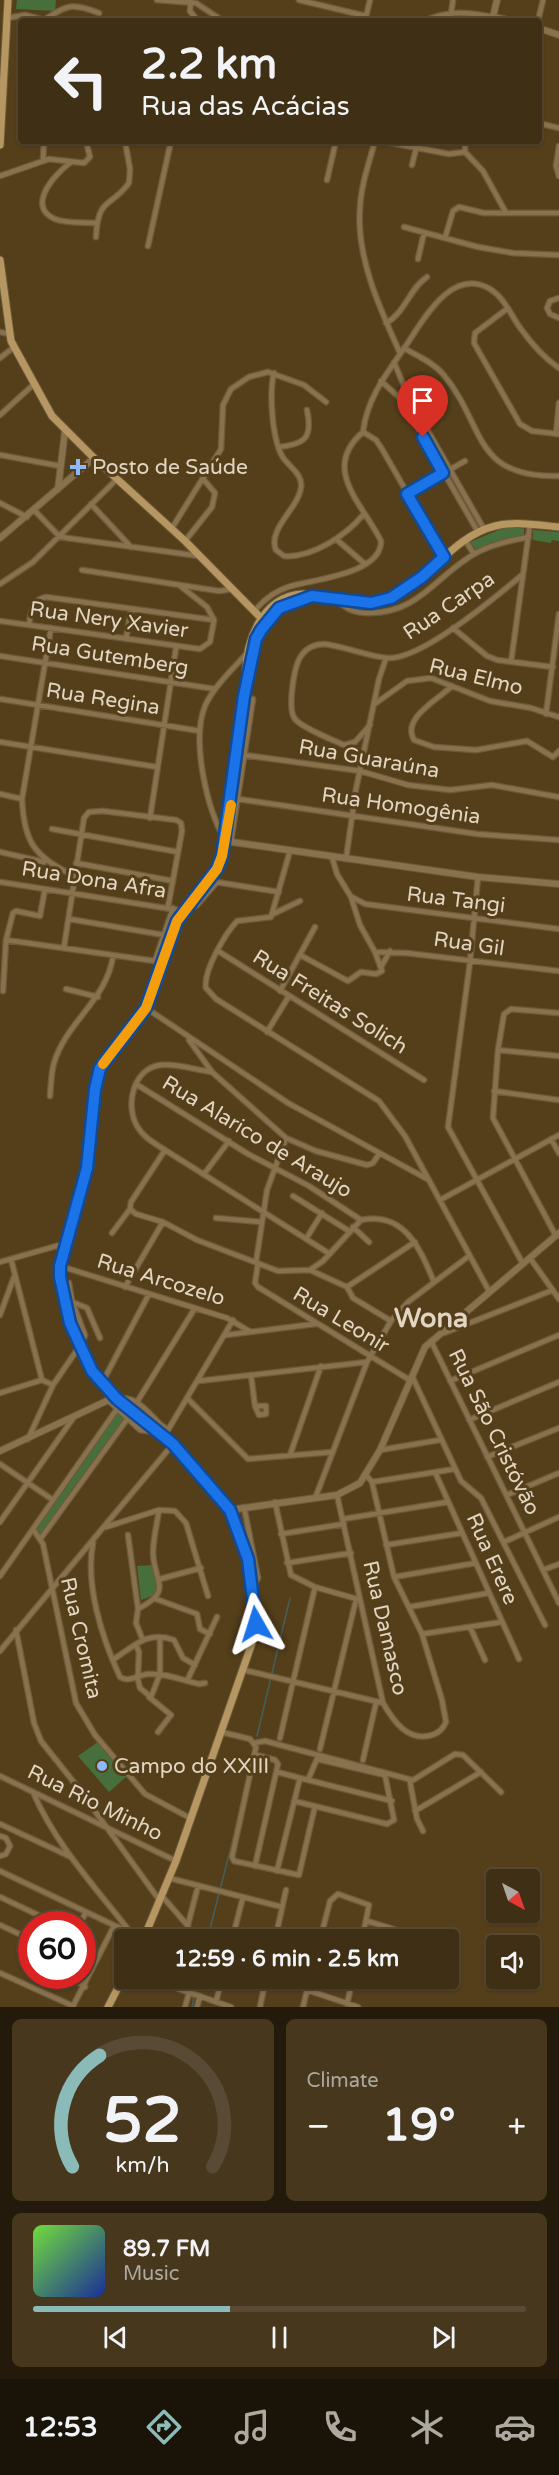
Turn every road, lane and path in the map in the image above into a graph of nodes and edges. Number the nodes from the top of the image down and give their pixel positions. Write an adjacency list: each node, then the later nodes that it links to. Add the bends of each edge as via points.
1 (8, 0): 11 (main road)
2 (157, 0): 8 (street)
3 (298, 0): 16 (street)
4 (370, 0): 16 (street)
5 (453, 0): 9 (street)
6 (497, 0): 20 (street)
7 (543, 0): 21 (street)
8 (190, 1): 14 (street, via 190,11); 15 (street)
9 (452, 11): 17 (street); 18 (street); 19 (street)
10 (99, 13): 13 (street, via 75,5)
11 (7, 18): 12 (street); 24 (main road)
12 (37, 18)
13 (48, 18)
14 (196, 18)
15 (219, 18)
16 (366, 18)
17 (432, 18)
18 (451, 18)
19 (488, 18)
20 (493, 18)
21 (539, 18)
22 (542, 29): 23 (street)
23 (559, 34)
24 (3, 65): 36 (main road)
25 (542, 124): 26 (street)
26 (559, 128)
27 (44, 144): 40 (street)
28 (87, 144): 41 (street, via 88,160)
29 (126, 144): 48 (street, via 129,183 105,204)
30 (170, 144): 53 (street)
31 (335, 144): 45 (street)
32 (374, 144): 62 (street, via 359,218 373,292)
33 (399, 144): 38 (street)
34 (418, 144): 38 (street)
35 (465, 144): 39 (street)
36 (0, 145)
37 (559, 146): 44 (street)
38 (417, 147): 39 (street); 42 (street)
39 (465, 152): 46 (street, via 483,171)
40 (43, 161): 41 (street); 43 (street)
41 (70, 163): 48 (street, via 49,182 44,196 46,210 62,221)
42 (412, 165)
43 (0, 176)
44 (559, 176)
45 (327, 180)
46 (506, 211): 47 (street); 52 (street, via 484,213 459,207 451,217)
47 (559, 213)
48 (97, 223): 51 (street)
49 (404, 227): 50 (street)
50 (424, 233): 52 (street); 55 (street)
51 (96, 237)
52 (445, 238): 54 (street, via 513,253)
53 (148, 246)
54 (559, 255)
55 (418, 259)
56 (0, 260): 58 (main road)
57 (427, 276): 62 (street, via 415,285 398,314)
58 (2, 278): 64 (main road)
59 (559, 298): 61 (street, via 550,301 547,308)
60 (508, 308): 66 (street, via 496,293 481,285 458,287 431,308); 70 (street, via 535,346); 80 (street, via 475,333 474,343 520,424 532,431)
61 (559, 318)
62 (386, 323): 67 (street)
63 (0, 332): 64 (street)
64 (9, 334): 65 (main road)
65 (14, 347): 68 (street); 73 (main road)
66 (404, 348): 67 (street); 88 (street, via 442,373 495,460 522,472)
67 (400, 353): 69 (street)
68 (0, 358)
69 (394, 362): 72 (street); 81 (street)
70 (559, 368)
71 (274, 373): 74 (street, via 309,387); 82 (street, via 271,397); 90 (street, via 249,377 227,395 221,449)
72 (381, 381): 79 (street, via 369,405); 81 (street, via 399,395)
73 (33, 385): 77 (street); 78 (main road)
74 (326, 402)
75 (559, 403): 80 (street)
76 (307, 410): 82 (street, via 304,441)
77 (0, 415)
78 (65, 431): 84 (main road); 86 (street)
79 (363, 432): 92 (street, via 376,440); 96 (street, via 350,444 343,464)
80 (557, 434)
81 (426, 436): 87 (street)
82 (279, 447): 105 (street, via 299,477 301,489 274,537 276,550 291,557)
83 (0, 455): 86 (street)
84 (94, 458): 89 (main road); 91 (street)
85 (465, 461): 87 (street)
86 (60, 466): 91 (street)
87 (446, 471): 92 (street); 101 (street)
88 (559, 476)
89 (117, 479): 94 (street, Rua Nery Xavier); 100 (main road)
90 (204, 480): 100 (street); 107 (street, via 215,493 212,507)
91 (58, 489): 95 (street)
92 (407, 494): 111 (street)
93 (0, 503): 97 (street)
94 (91, 504): 102 (street, Rua Nery Xavier); 108 (street)
95 (35, 511): 97 (street); 102 (street)
96 (363, 514): 105 (street); 112 (street, via 381,545)
97 (27, 517): 104 (street)
98 (530, 524): 99 (main road); 101 (main road, via 496,525); 103 (street)
99 (559, 527)
100 (172, 528): 107 (main road)
101 (481, 531): 106 (main road)
102 (59, 536): 108 (street); 115 (street, Rua Nery Xavier, via 33,562)
103 (530, 537): 109 (street); 114 (street)
104 (0, 538)
105 (336, 539): 112 (street)
106 (465, 540): 109 (street); 111 (main road)
107 (186, 541): 110 (main road)
108 (132, 547): 110 (street)
109 (474, 554): 118 (street, via 407,606 382,613 360,613 347,609)
110 (201, 557): 117 (main road)
111 (444, 557): 118 (main road, via 391,598 371,603)
112 (365, 564): 119 (street, via 344,574 288,587)
113 (82, 570): 116 (street)
114 (522, 575): 128 (street, Rua Carpa); 136 (street)
115 (0, 584)
116 (179, 585): 117 (street, via 219,591); 124 (street, Rua Nery Xavier, via 207,607)
117 (234, 589): 119 (main road)
118 (336, 599): 121 (main road, via 312,596)
119 (254, 608): 121 (main road); 123 (main road); 129 (main road)
120 (131, 609): 124 (street); 126 (street, via 46,597 32,607); 131 (street)
121 (273, 610): 123 (main road); 129 (main road)
122 (559, 614): 130 (street)
123 (261, 618): 129 (main road)
124 (214, 620): 132 (street, Rua Nery Xavier, via 210,642 205,647)
125 (0, 621): 126 (street, Rua Nery Xavier)
126 (29, 625): 127 (street, Rua Nery Xavier)
127 (51, 628): 131 (street, Rua Nery Xavier); 137 (street)
128 (453, 628): 135 (street, Rua Carpa, via 410,654); 136 (street, via 487,656)
129 (257, 630): 133 (main road); 141 (main road)
130 (558, 632): 138 (street)
131 (126, 639): 132 (street, Rua Nery Xavier)
132 (176, 648): 140 (street)
133 (248, 652): 141 (main road); 144 (street)
134 (0, 656): 137 (street, Rua Gutemberg)
135 (386, 658): 143 (street); 152 (street, Rua Carpa, via 315,644 302,653 295,672 291,706 297,721 344,745 355,742)
136 (511, 662): 138 (street)
137 (45, 663): 140 (street, Rua Gutemberg); 149 (street)
138 (552, 669): 139 (street); 150 (street)
139 (559, 673)
140 (171, 682): 144 (street, Rua Gutemberg); 153 (street)
141 (246, 684): 154 (main road)
142 (452, 686): 145 (street, Rua Elmo, via 419,678); 150 (street, Rua Elmo, via 490,701); 158 (street, via 414,720 411,732 418,743 476,750 527,741 553,757)
143 (378, 687): 145 (street); 148 (street)
144 (215, 689): 155 (street, via 204,709)
145 (387, 693): 148 (street, Rua Elmo)
146 (0, 699): 149 (street, Rua Regina)
147 (253, 699): 154 (street)
148 (376, 703): 152 (street)
149 (37, 706): 153 (street, Rua Regina); 157 (street)
150 (546, 714): 151 (street, Rua Elmo)
151 (559, 717)
152 (370, 725): 161 (street)
153 (164, 726): 155 (street, Rua Regina); 160 (street)
154 (244, 729): 159 (street); 171 (main road)
155 (200, 731): 171 (street, via 207,798)
156 (0, 742): 157 (street)
157 (30, 747): 160 (street); 164 (street)
158 (559, 751)
159 (244, 755): 161 (street, Rua Guaraúna); 165 (street)
160 (157, 766): 167 (street)
161 (360, 771): 163 (street, Rua Guaraúna, via 408,785 450,790 492,784); 166 (street)
162 (0, 794): 164 (street)
163 (559, 797)
164 (21, 799): 177 (street, via 29,840)
165 (238, 799): 166 (street, Rua Homogênia); 171 (street)
166 (352, 815): 170 (street, Rua Homogênia, via 477,834); 176 (street)
167 (150, 818): 169 (street, via 94,810 86,815); 174 (street, via 181,823)
168 (52, 829): 169 (street)
169 (82, 835): 174 (street); 178 (street)
170 (559, 840)
171 (228, 841): 172 (street); 182 (main road)
172 (290, 850): 175 (street); 187 (street)
173 (0, 852): 177 (street)
174 (178, 852): 181 (street)
175 (332, 857): 176 (street); 188 (street)
176 (346, 859): 180 (street)
177 (48, 863): 179 (street)
178 (76, 863): 179 (street); 181 (street)
179 (74, 876): 186 (street)
180 (478, 877): 184 (street); 194 (street)
181 (173, 881): 190 (street)
182 (213, 881): 187 (street); 191 (main road)
183 (0, 882): 185 (street, Rua Dona Afra)
184 (559, 884)
185 (45, 889): 186 (street, Rua Dona Afra); 198 (street, via 42,914 36,917 14,911)
186 (72, 892): 190 (street, Rua Dona Afra); 193 (street)
187 (279, 892): 192 (street)
188 (351, 897): 194 (street, Rua Tangi, via 365,904); 202 (street)
189 (300, 901): 192 (street)
190 (170, 907): 191 (street, Rua Dona Afra); 197 (street)
191 (184, 911): 205 (main road)
192 (273, 914): 200 (street, via 267,920 237,921)
193 (69, 919): 197 (street); 199 (street)
194 (474, 920): 196 (street, Rua Tangi); 206 (street)
195 (315, 927): 203 (street)
196 (559, 929)
197 (164, 935): 205 (street)
198 (6, 940): 199 (street); 210 (street)
199 (64, 947): 204 (street)
200 (218, 951): 211 (street, Rua Freitas Solich); 216 (street, via 205,984 209,993)
201 (390, 951): 202 (street, Rua Gil); 206 (street, Rua Gil); 207 (street)
202 (375, 952): 207 (street)
203 (300, 955): 207 (street, via 344,980 361,972 376,974); 211 (street)
204 (113, 956): 205 (street); 213 (street, via 109,977)
205 (158, 962): 214 (main road)
206 (470, 962): 208 (street, Rua Gil); 237 (street, via 448,1126)
207 (381, 969)
208 (559, 971)
209 (66, 989): 213 (street)
210 (3, 991)
211 (280, 991): 212 (street, Rua Freitas Solich)
212 (289, 996): 216 (street); 221 (street, Rua Freitas Solich)
213 (98, 997): 224 (street, via 60,1050 54,1063)
214 (146, 1008): 217 (street); 253 (main road, via 100,1068 87,1168)
215 (559, 1013): 218 (street, via 511,1009 505,1012)
216 (267, 1032): 236 (street, via 379,1101 397,1122)
217 (187, 1037): 220 (street); 232 (street, via 288,1103)
218 (498, 1050): 219 (street); 223 (street)
219 (559, 1056)
220 (212, 1072): 222 (street, via 161,1065 148,1070); 227 (street)
221 (424, 1080)
222 (136, 1084): 229 (street, Rua Alarico de Araujo); 230 (street, via 131,1107 137,1126)
223 (494, 1091): 225 (street); 233 (street, via 494,1123)
224 (50, 1096)
225 (559, 1100)
226 (559, 1135): 228 (street)
227 (286, 1138): 232 (street, via 367,1166); 234 (street)
228 (551, 1138): 231 (street); 233 (street)
229 (229, 1141): 234 (street, Rua Alarico de Araujo); 235 (street)
230 (165, 1150): 235 (street); 240 (street)
231 (559, 1153)
232 (379, 1154): 236 (street)
233 (514, 1160): 237 (street); 249 (street)
234 (273, 1169): 241 (street); 244 (street, Rua Alarico de Araujo, via 309,1186)
235 (204, 1174): 241 (street)
236 (429, 1180): 239 (street)
237 (476, 1180): 239 (street); 260 (street)
238 (293, 1196): 242 (street)
239 (440, 1200): 255 (street)
240 (130, 1209): 245 (street); 248 (street)
241 (262, 1210): 246 (street); 250 (street)
242 (322, 1213): 247 (street); 250 (street)
243 (216, 1218): 246 (street)
244 (361, 1220): 247 (street); 252 (street, via 392,1221)
245 (163, 1222): 259 (street, via 197,1240); 266 (street)
246 (261, 1222): 259 (street)
247 (351, 1229): 251 (street); 254 (street)
248 (112, 1233)
249 (557, 1235): 257 (street)
250 (306, 1239): 254 (street)
251 (369, 1242)
252 (415, 1242): 264 (street); 267 (street)
253 (65, 1245): 256 (street); 261 (main road)
254 (330, 1254): 262 (street)
255 (469, 1256): 264 (street); 269 (street)
256 (11, 1258): 258 (street); 263 (street)
257 (530, 1258): 260 (street); 268 (street)
258 (0, 1262)
259 (257, 1262): 262 (street, via 285,1272); 279 (street, Rua Leonir, via 258,1287)
260 (523, 1264): 269 (street)
261 (60, 1266): 266 (street, Rua Arcozelo); 272 (main road)
262 (310, 1270): 267 (street)
263 (14, 1277): 275 (street); 291 (street)
264 (434, 1282): 278 (street)
265 (69, 1283): 272 (street)
266 (126, 1287): 270 (street, Rua Arcozelo)
267 (347, 1287): 278 (street, via 353,1298)
268 (553, 1290): 271 (street); 276 (street)
269 (489, 1291): 274 (street)
270 (149, 1294): 273 (street, Rua Arcozelo); 295 (street)
271 (559, 1299)
272 (68, 1301): 284 (street, via 87,1308); 286 (main road)
273 (195, 1308): 277 (street, Rua Arcozelo); 300 (street)
274 (470, 1308): 276 (street); 281 (street)
275 (0, 1315)
276 (478, 1319): 281 (street)
277 (233, 1320): 280 (street, Rua Arcozelo); 282 (street)
278 (391, 1321): 287 (street)
279 (316, 1324): 280 (street); 287 (street, Rua Leonir)
280 (249, 1331): 282 (street)
281 (438, 1333): 285 (street)
282 (226, 1335): 292 (street)
283 (559, 1335): 293 (street)
284 (100, 1338)
285 (431, 1340): 290 (street); 293 (street, Rua São Cristóvão)
286 (81, 1345): 295 (main road); 296 (street)
287 (368, 1360): 288 (street); 290 (street, Rua Leonir); 315 (street)
288 (321, 1366): 289 (street); 316 (street)
289 (252, 1375): 292 (street); 301 (street)
290 (410, 1376): 311 (street); 313 (street)
291 (42, 1380): 296 (street); 297 (street)
292 (198, 1381): 299 (street)
293 (450, 1381): 305 (street, Rua São Cristóvão)
294 (559, 1382): 305 (street)
295 (102, 1383): 298 (main road)
296 (53, 1384): 310 (street)
297 (0, 1393)
298 (113, 1398): 300 (street); 302 (street); 303 (street); 307 (main road)
299 (188, 1399): 307 (street); 316 (street, via 244,1458)
300 (137, 1402): 307 (street)
301 (255, 1406)
302 (117, 1409): 304 (street); 328 (street)
303 (74, 1417): 306 (street); 309 (street)
304 (128, 1418): 307 (street, via 144,1431); 344 (street)
305 (470, 1420): 317 (street, Rua São Cristóvão)
306 (57, 1426): 309 (street); 310 (street)
307 (161, 1428): 312 (main road)
308 (559, 1428): 317 (street)
309 (60, 1436): 324 (street)
310 (28, 1439): 314 (street)
311 (440, 1440): 313 (street); 319 (street)
312 (173, 1444): 333 (main road); 338 (street)
313 (380, 1450): 322 (street)
314 (0, 1451)
315 (333, 1452): 316 (street); 327 (street)
316 (290, 1455)
317 (487, 1457): 326 (street, Rua São Cristóvão)
318 (1, 1468): 324 (street)
319 (455, 1468): 320 (street); 346 (street, via 461,1481 481,1498)
320 (435, 1472): 323 (street); 330 (street, Rua Erere)
321 (559, 1473): 326 (street)
322 (366, 1475): 323 (street); 325 (street, via 351,1489)
323 (372, 1482): 334 (street)
324 (28, 1483): 328 (street); 337 (street)
325 (337, 1494): 327 (street); 336 (street, Rua Damasco)
326 (507, 1495): 341 (street, Rua São Cristóvão)
327 (316, 1496): 329 (street)
328 (53, 1500): 339 (street)
329 (274, 1502): 331 (street); 342 (street)
330 (448, 1502): 334 (street); 340 (street, Rua Erere)
331 (244, 1508): 333 (street); 357 (street, via 258,1578)
332 (159, 1510): 338 (street); 352 (street, via 175,1511 186,1523); 356 (street, via 153,1550)
333 (230, 1510): 357 (main road, via 243,1542)
334 (379, 1512): 336 (street); 347 (street)
335 (559, 1517): 341 (street)
336 (344, 1521): 342 (street); 348 (street, Rua Damasco)
337 (0, 1522)
338 (105, 1527): 345 (street)
339 (33, 1529): 344 (street, Rua Cromita); 354 (street)
340 (462, 1533): 347 (street); 350 (street, Rua Erere)
341 (525, 1533): 346 (street); 353 (street, Rua São Cristóvão)
342 (281, 1534): 349 (street)
343 (128, 1535): 366 (street)
344 (41, 1538): 359 (street, Rua Cromita)
345 (93, 1540): 359 (street); 378 (street, via 90,1572 102,1628)
346 (504, 1542): 369 (street)
347 (386, 1545): 355 (street)
348 (351, 1553): 349 (street); 363 (street, Rua Damasco)
349 (286, 1563): 358 (street, via 293,1578)
350 (476, 1563): 355 (street); 360 (street, Rua Erere)
351 (559, 1564): 353 (street)
352 (201, 1568): 356 (street); 361 (street)
353 (543, 1570): 364 (street, Rua São Cristóvão)
354 (0, 1576)
355 (394, 1577): 365 (street)
356 (160, 1579): 362 (street)
357 (253, 1587): 382 (main road, via 255,1633)
358 (315, 1587): 363 (street); 386 (street)
359 (52, 1588): 371 (street); 411 (street, Rua Cromita, via 74,1696 95,1735 149,1798)
360 (489, 1593): 365 (street); 368 (street, Rua Erere)
361 (208, 1596)
362 (156, 1599): 366 (street); 372 (street, via 197,1614 200,1629)
363 (357, 1599): 388 (street); 391 (street, Rua Damasco)
364 (559, 1603)
365 (409, 1607): 373 (street)
366 (138, 1609): 375 (street, via 136,1623)
367 (217, 1617): 372 (street)
368 (502, 1622): 370 (street); 379 (street, Rua Erere)
369 (545, 1625)
370 (470, 1627): 373 (street); 380 (street)
371 (16, 1630): 377 (street); 413 (street, via 41,1741)
372 (210, 1634): 381 (street)
373 (422, 1634): 391 (street, Rua Damasco, via 444,1706 444,1726 431,1735 412,1736 392,1718)
374 (160, 1637): 375 (street); 381 (street, via 174,1640 183,1658); 383 (street)
375 (142, 1638): 376 (street)
376 (136, 1645): 378 (street); 384 (street)
377 (0, 1651)
378 (114, 1659): 384 (street, via 122,1679)
379 (519, 1659)
380 (485, 1660)
381 (195, 1665): 385 (street)
382 (243, 1670): 386 (street); 393 (main road)
383 (160, 1674): 384 (street); 385 (street); 389 (street)
384 (137, 1676): 389 (street, via 140,1688)
385 (187, 1681): 387 (street)
386 (292, 1682): 388 (street); 394 (street)
387 (205, 1683)
388 (334, 1692): 390 (street); 396 (street)
389 (149, 1697): 392 (street, via 171,1715)
390 (376, 1702): 391 (street); 398 (street)
391 (383, 1703)
392 (158, 1732)
393 (221, 1732): 395 (street); 411 (main road)
394 (279, 1738)
395 (254, 1743): 397 (street); 404 (street, via 265,1742)
396 (320, 1749)
397 (256, 1755): 399 (street, via 276,1760); 420 (street, via 232,1857)
398 (363, 1760)
399 (277, 1772): 402 (street); 420 (street)
400 (481, 1772): 404 (street, via 457,1754); 406 (street); 410 (street)
401 (0, 1776): 405 (street, Rua Rio Minho)
402 (300, 1778): 403 (street); 407 (street)
403 (308, 1780): 408 (street); 408 (street, via 316,1759 379,1773 387,1777)
404 (412, 1780): 410 (street)
405 (33, 1792): 413 (street, Rua Rio Minho); 418 (street)
406 (501, 1792)
407 (294, 1801): 409 (street); 422 (street)
408 (392, 1801): 409 (street, via 395,1816 390,1824)
409 (315, 1806): 422 (street, via 300,1874)
410 (415, 1811): 415 (street)
411 (190, 1818): 419 (main road)
412 (0, 1824): 414 (street)
413 (103, 1824): 419 (street, Rua Rio Minho); 428 (street)
414 (8, 1828): 416 (street); 418 (street)
415 (423, 1831)
416 (3, 1837): 417 (street, via 9,1849)
417 (0, 1856)
418 (73, 1858): 438 (street)
419 (176, 1861): 423 (main road)
420 (255, 1866): 422 (street)
421 (0, 1871): 431 (street)
422 (277, 1871)
423 (169, 1878): 424 (street); 428 (main road)
424 (198, 1886): 427 (street); 436 (street)
425 (286, 1890): 429 (street)
426 (0, 1897): 430 (street)
427 (243, 1897): 429 (street); 441 (street)
428 (161, 1898): 436 (street); 439 (main road)
429 (282, 1907): 442 (street)
430 (30, 1911)
431 (84, 1911)
432 (96, 1917): 435 (street)
433 (367, 1921): 443 (street, via 370,1907 347,1896 333,1896); 444 (street); 445 (street)
434 (0, 1925): 446 (street)
435 (114, 1926): 437 (street); 447 (street)
436 (188, 1926): 440 (street)
437 (121, 1929)
438 (127, 1929)
439 (147, 1929)
440 (187, 1929)
441 (235, 1929)
442 (277, 1929)
443 (323, 1929)
444 (365, 1929)
445 (393, 1929)
446 (18, 1933)
447 (96, 1964)
448 (0, 1973): 460 (street)
449 (84, 1989): 460 (street, via 76,2004)
450 (117, 1989): 461 (main road)
451 (178, 1989): 456 (street)
452 (219, 1989): 458 (street)
453 (264, 1989): 465 (street)
454 (307, 1989): 459 (street); 466 (street)
455 (350, 1989): 459 (street)
456 (189, 1993): 457 (street); 462 (street)
457 (200, 1996): 458 (street); 463 (street)
458 (216, 2002): 464 (street)
459 (347, 2004): 467 (street)
460 (69, 2006)
461 (108, 2007)
462 (185, 2007)
463 (197, 2007)
464 (231, 2007)
465 (260, 2007)
466 (303, 2007)
467 (358, 2007)

